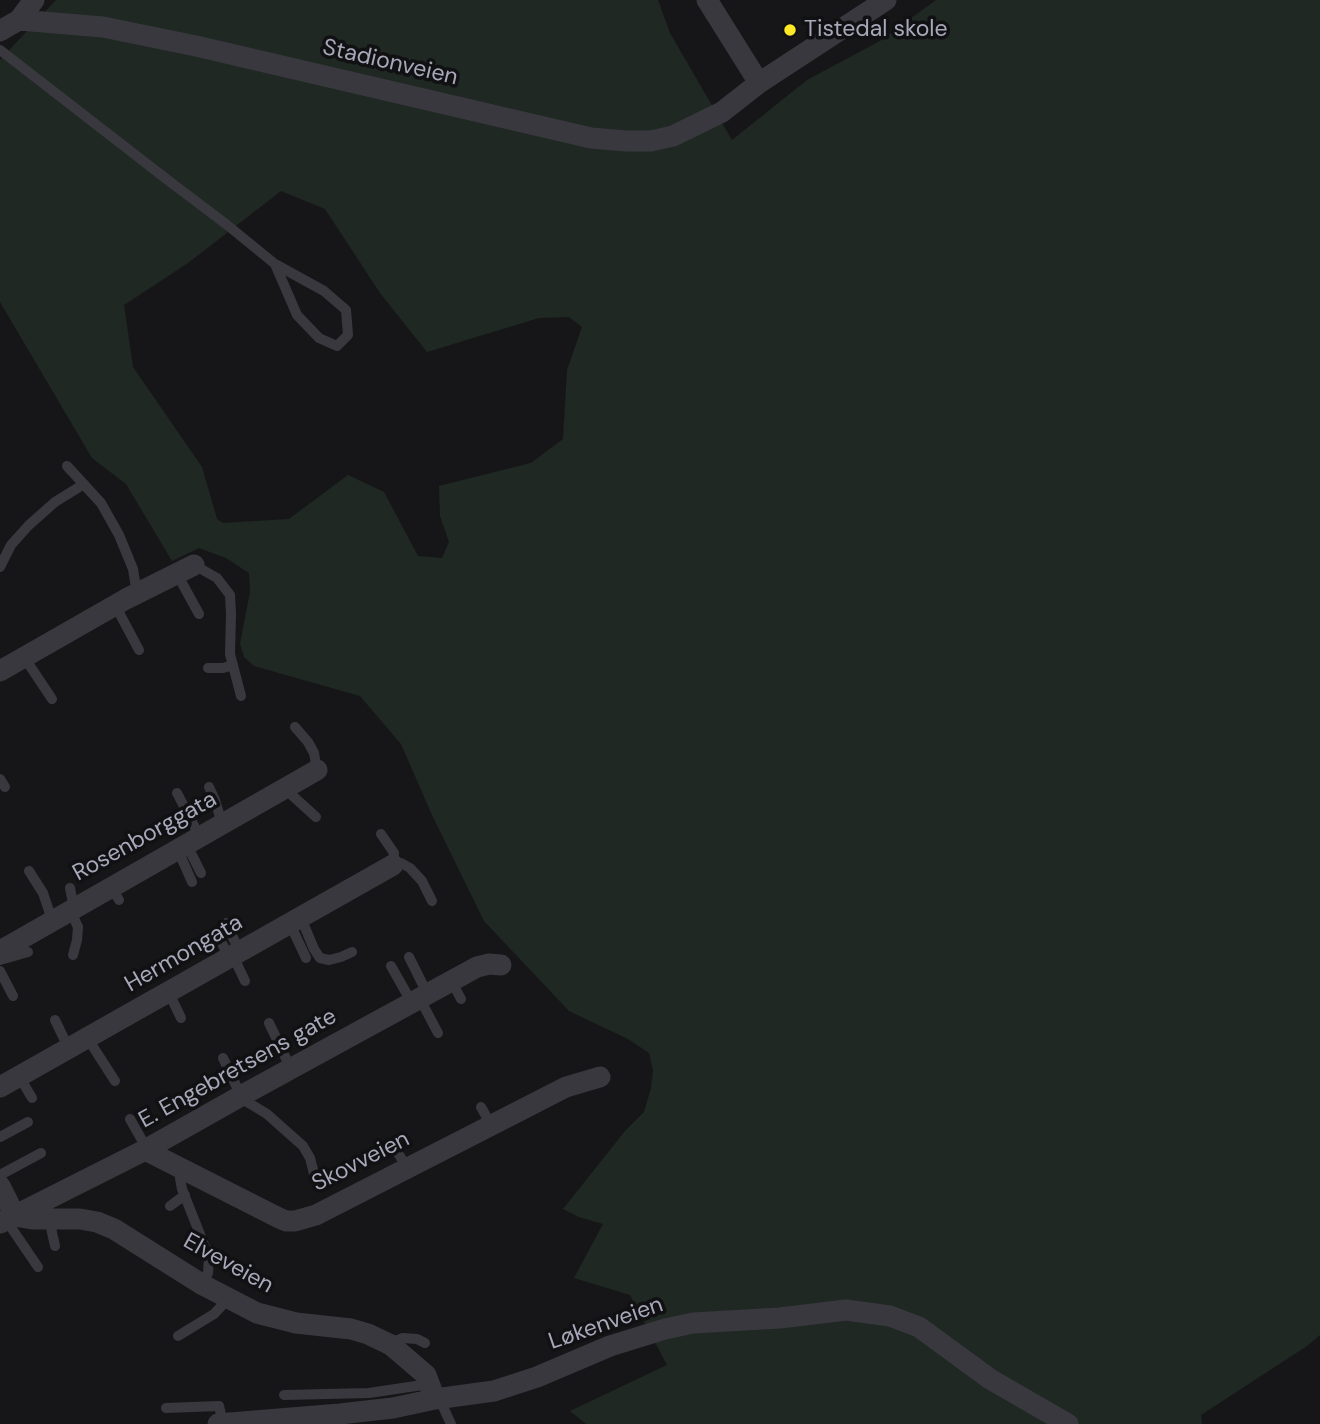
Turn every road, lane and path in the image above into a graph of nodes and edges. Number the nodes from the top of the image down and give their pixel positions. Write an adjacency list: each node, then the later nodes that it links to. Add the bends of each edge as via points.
1 (34, 0): 4 (street)
2 (707, 0): 7 (street)
3 (886, 0): 7 (street, Stadionveien)
4 (19, 20): 5 (street); 7 (street, Stadionveien, via 103,27 591,138 626,141 673,135 722,111)
5 (0, 31)
6 (0, 50): 8 (lane)
7 (759, 83)
8 (275, 264): 8 (lane, via 324,291 346,310 348,335 337,346 319,338 297,315)
9 (67, 466): 10 (lane)
10 (84, 484): 11 (lane, via 29,525); 13 (lane, via 119,535)
11 (0, 567)
12 (186, 570): 13 (street); 15 (lane); 18 (lane, via 217,578 230,594)
13 (137, 594): 14 (street)
14 (115, 606): 16 (lane); 17 (street, via 70,640)
15 (199, 614)
16 (139, 650)
17 (24, 657): 20 (street); 22 (lane)
18 (233, 665): 19 (lane); 21 (lane)
19 (208, 668)
20 (0, 671)
21 (241, 696)
22 (52, 699)
23 (295, 727): 24 (lane, via 314,753)
24 (317, 770): 26 (street, Rosenborggata)
25 (209, 788): 29 (lane)
26 (284, 788): 28 (lane); 29 (street, Rosenborggata)
27 (177, 793): 31 (lane)
28 (316, 817)
29 (222, 824): 31 (street, Rosenborggata)
30 (382, 834): 32 (lane, via 394,853)
31 (188, 844): 34 (lane); 35 (lane); 37 (street, Rosenborggata, via 115,894)
32 (393, 865): 36 (lane, via 410,868); 38 (street, Hermongata)
33 (29, 870): 37 (lane, via 43,893)
34 (201, 873)
35 (192, 882)
36 (432, 901)
37 (66, 907): 41 (street, Rosenborggata); 44 (lane, via 78,927)
38 (295, 921): 43 (lane, via 320,958 329,961); 45 (street, Hermongata); 47 (lane)
39 (226, 923): 45 (lane)
40 (215, 931): 45 (lane)
41 (0, 951)
42 (28, 952): 48 (lane)
43 (352, 952)
44 (73, 955)
45 (234, 955): 52 (lane); 53 (street, Hermongata)
46 (409, 957): 55 (lane)
47 (306, 958)
48 (0, 960)
49 (501, 965): 55 (street, E. Engebretsens gate, via 477,967 456,991)
50 (391, 966): 55 (lane)
51 (0, 971): 54 (lane)
52 (245, 981)
53 (169, 993): 56 (lane); 60 (street, Hermongata)
54 (13, 996)
55 (420, 999): 59 (lane); 63 (street, E. Engebretsens gate)
56 (181, 1018)
57 (55, 1020): 61 (lane)
58 (269, 1023): 63 (lane)
59 (438, 1032)
60 (88, 1039): 61 (street, Hermongata); 66 (lane)
61 (69, 1049): 64 (street, Hermongata)
62 (223, 1058): 68 (lane)
63 (291, 1069): 68 (street, E. Engebretsens gate)
64 (19, 1076): 67 (street, Hermongata); 69 (lane)
65 (600, 1077): 77 (street, Skovveien, via 486,1116)
66 (114, 1081)
67 (0, 1087)
68 (240, 1096): 74 (street, E. Engebretsens gate); 79 (lane, via 303,1146)
69 (32, 1098)
70 (130, 1119): 74 (lane)
71 (27, 1122): 72 (lane)
72 (0, 1137)
73 (393, 1146): 77 (lane)
74 (146, 1149): 76 (street, Skovveien); 84 (street, E. Engebretsens gate)
75 (41, 1153): 78 (lane)
76 (183, 1169): 77 (street, Skovveien, via 295,1222); 81 (lane, via 180,1178)
77 (411, 1170)
78 (0, 1175)
79 (317, 1185)
80 (0, 1186): 84 (street)
81 (185, 1195): 82 (lane); 87 (lane, via 209,1256)
82 (170, 1206)
83 (49, 1219): 84 (street, Elveveien); 85 (lane); 87 (street, Elveveien, via 80,1219 114,1229)
84 (7, 1220): 86 (lane)
85 (55, 1246)
86 (38, 1267)
87 (203, 1285): 88 (street, Elveveien)
88 (229, 1298): 89 (lane, via 214,1314); 91 (street, Elveveien, via 273,1318 351,1329)
89 (178, 1336)
90 (425, 1343): 91 (lane, via 404,1338)
91 (388, 1344): 92 (street, Elveveien, via 426,1375)
92 (434, 1394): 93 (lane); 95 (street, Løkenveien, via 393,1408); 96 (lane); 97 (street, Løkenveien, via 494,1391 610,1346 693,1323 846,1310 890,1316 919,1327 990,1379)
93 (284, 1395)
94 (166, 1408): 95 (lane, via 219,1406)
95 (221, 1424)
96 (451, 1424)
97 (1068, 1424)

